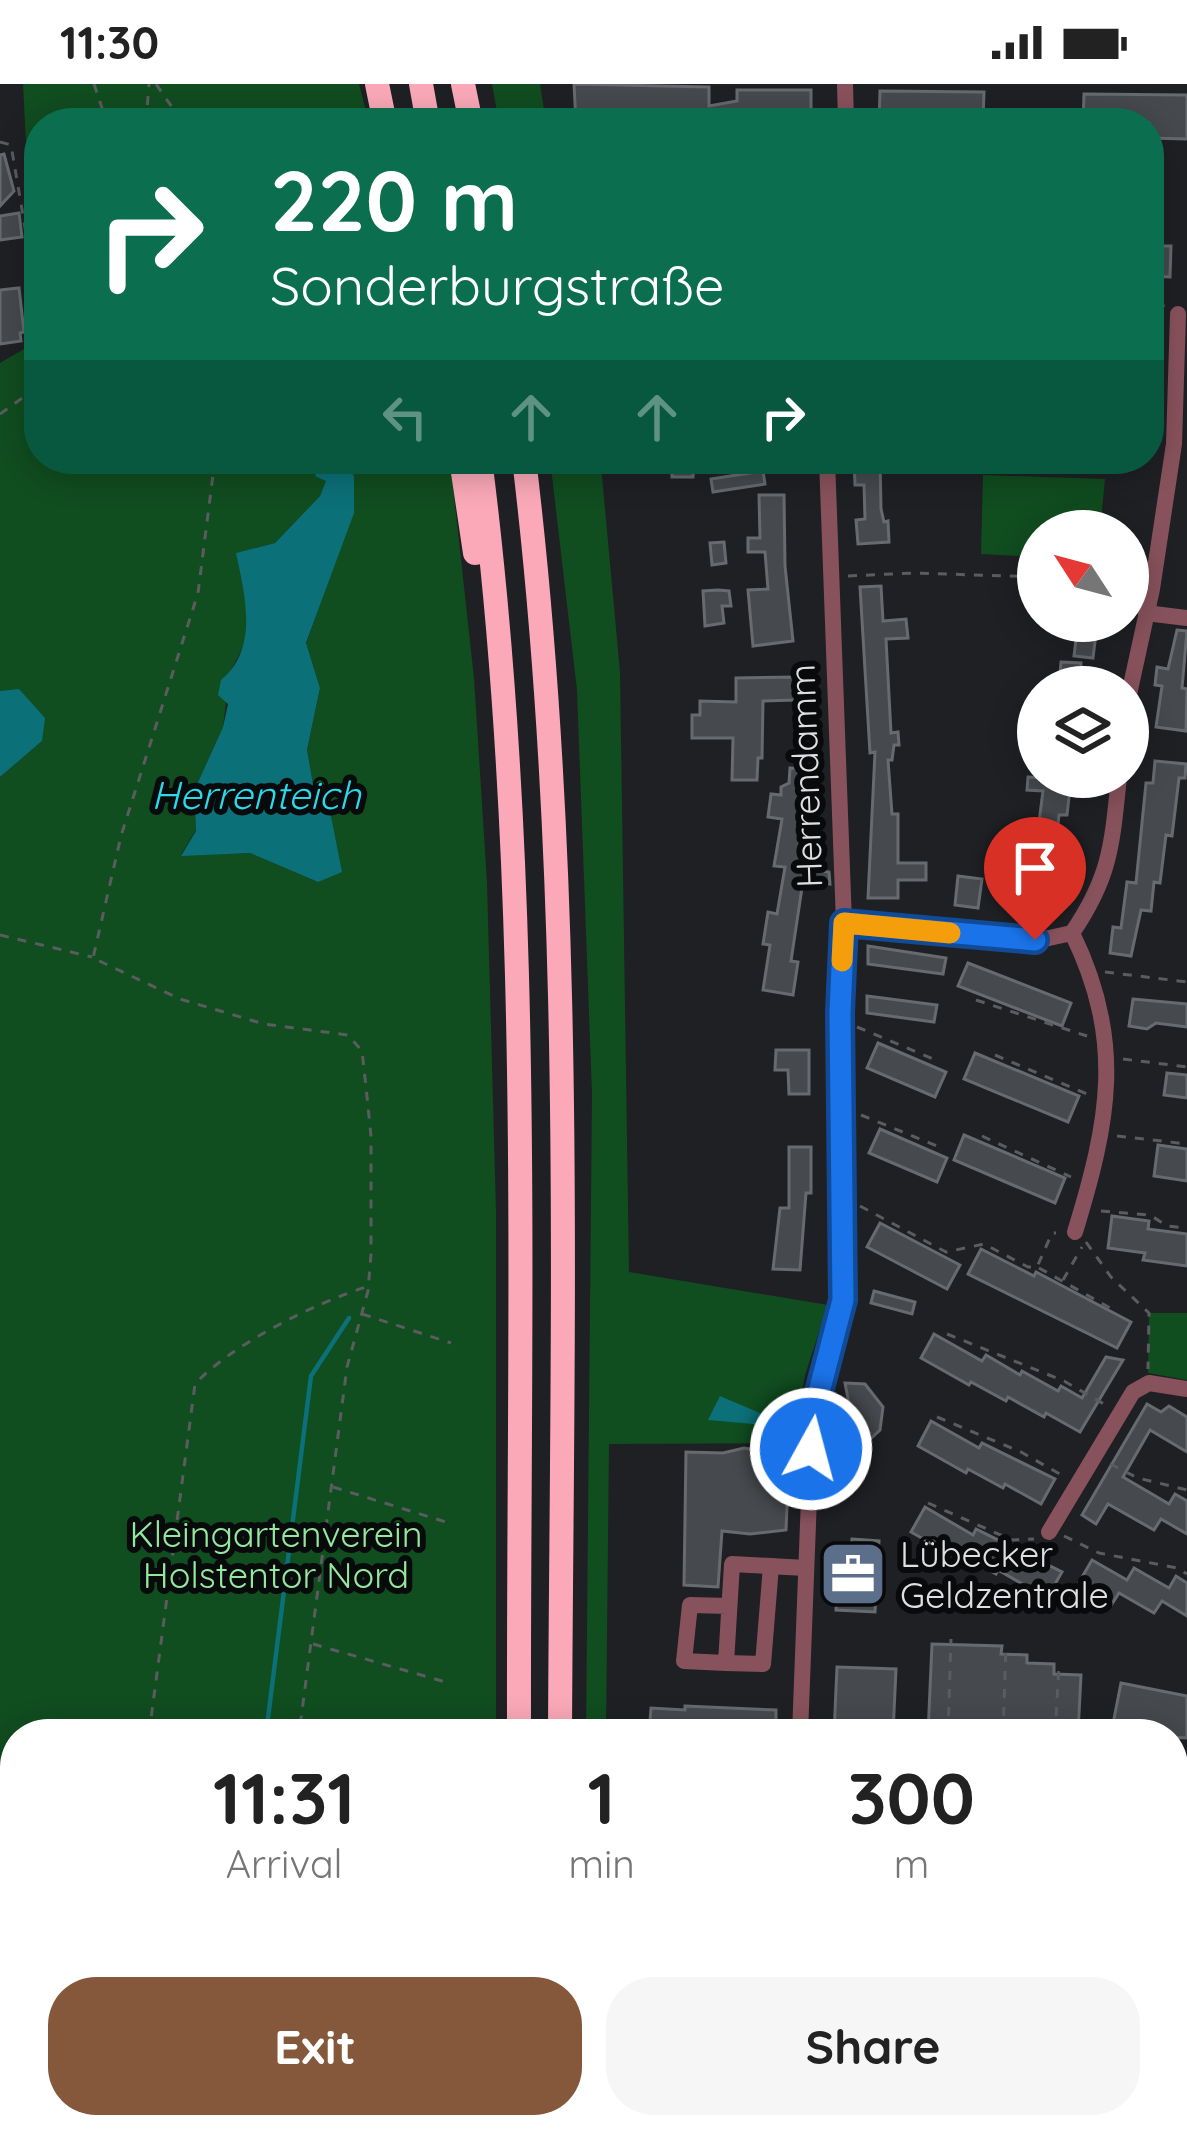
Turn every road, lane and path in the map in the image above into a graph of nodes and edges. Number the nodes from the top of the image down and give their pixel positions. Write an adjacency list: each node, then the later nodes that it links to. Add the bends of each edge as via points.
1 (153, 84): 2 (path)
2 (171, 108)
3 (0, 142): 4 (path, via 10,145)
4 (24, 222)
5 (1178, 314): 6 (street)
6 (1180, 444): 14 (street)
7 (212, 474): 22 (path, via 198,593)
8 (463, 474): 17 (highway)
9 (481, 474): 17 (highway)
10 (525, 474): 73 (highway, via 549,722 558,951)
11 (827, 474): 12 (street, Herrendamm)
12 (830, 577): 13 (path); 19 (street, Herrendamm)
13 (1017, 577)
14 (1149, 598)
15 (1149, 613): 16 (street)
16 (1187, 618)
17 (507, 769): 72 (highway, via 518,1072)
18 (1115, 798): 20 (street, via 1106,873)
19 (844, 923): 20 (street, via 1035,940); 26 (street, Herrendamm)
20 (1072, 933): 23 (street)
21 (0, 935): 22 (path)
22 (93, 958): 44 (path, via 180,999 264,1024 348,1035 362,1051 372,1154)
23 (1090, 970): 24 (path); 27 (street)
24 (1187, 982)
25 (976, 1000): 27 (path)
26 (841, 1021): 29 (path); 32 (street, Herrendamm)
27 (1106, 1050): 30 (path); 31 (street)
28 (995, 1055): 31 (path)
29 (933, 1059)
30 (1187, 1067)
31 (1105, 1102): 33 (street)
32 (842, 1107): 36 (path); 38 (street, Herrendamm)
33 (1101, 1134): 35 (path); 37 (street)
34 (982, 1136): 37 (path)
35 (1187, 1144)
36 (937, 1146)
37 (1089, 1185): 39 (street)
38 (843, 1196): 42 (path, via 946,1252 984,1244); 61 (street, Herrendamm, via 843,1300 812,1419)
39 (1082, 1210): 40 (path, via 1150,1215); 41 (street)
40 (1187, 1228)
41 (1080, 1237): 42 (path, via 1052,1233); 43 (path); 49 (path, via 1149,1313)
42 (1037, 1268): 43 (path)
43 (1062, 1282): 45 (path)
44 (368, 1286): 46 (path); 70 (path, via 217,1361 195,1384)
45 (1110, 1308)
46 (361, 1314): 48 (path); 55 (path, via 346,1367)
47 (947, 1334): 51 (path)
48 (451, 1343)
49 (1149, 1383): 50 (street); 51 (street)
50 (1187, 1389)
51 (1118, 1412): 53 (street)
52 (937, 1417): 54 (path)
53 (1094, 1456): 54 (street); 56 (path)
54 (1077, 1484): 59 (street)
55 (332, 1487): 58 (path); 65 (path)
56 (1187, 1490)
57 (928, 1503): 59 (path, via 1012,1540)
58 (449, 1522)
59 (1049, 1531): 62 (path, via 1099,1553)
60 (771, 1566): 61 (street); 63 (street, via 732,1564); 67 (street, via 763,1664)
61 (806, 1568): 74 (street, Herrendamm)
62 (1187, 1574)
63 (729, 1606): 67 (street); 67 (street, via 690,1605 684,1661)
64 (951, 1639): 75 (path)
65 (311, 1644): 69 (path); 71 (path)
66 (1006, 1645): 76 (path)
67 (726, 1663)
68 (1059, 1665): 77 (path)
69 (449, 1683)
70 (151, 1719)
71 (301, 1719)
72 (519, 1719)
73 (560, 1719)
74 (801, 1719)
75 (948, 1719)
76 (1004, 1719)
77 (1056, 1719)

